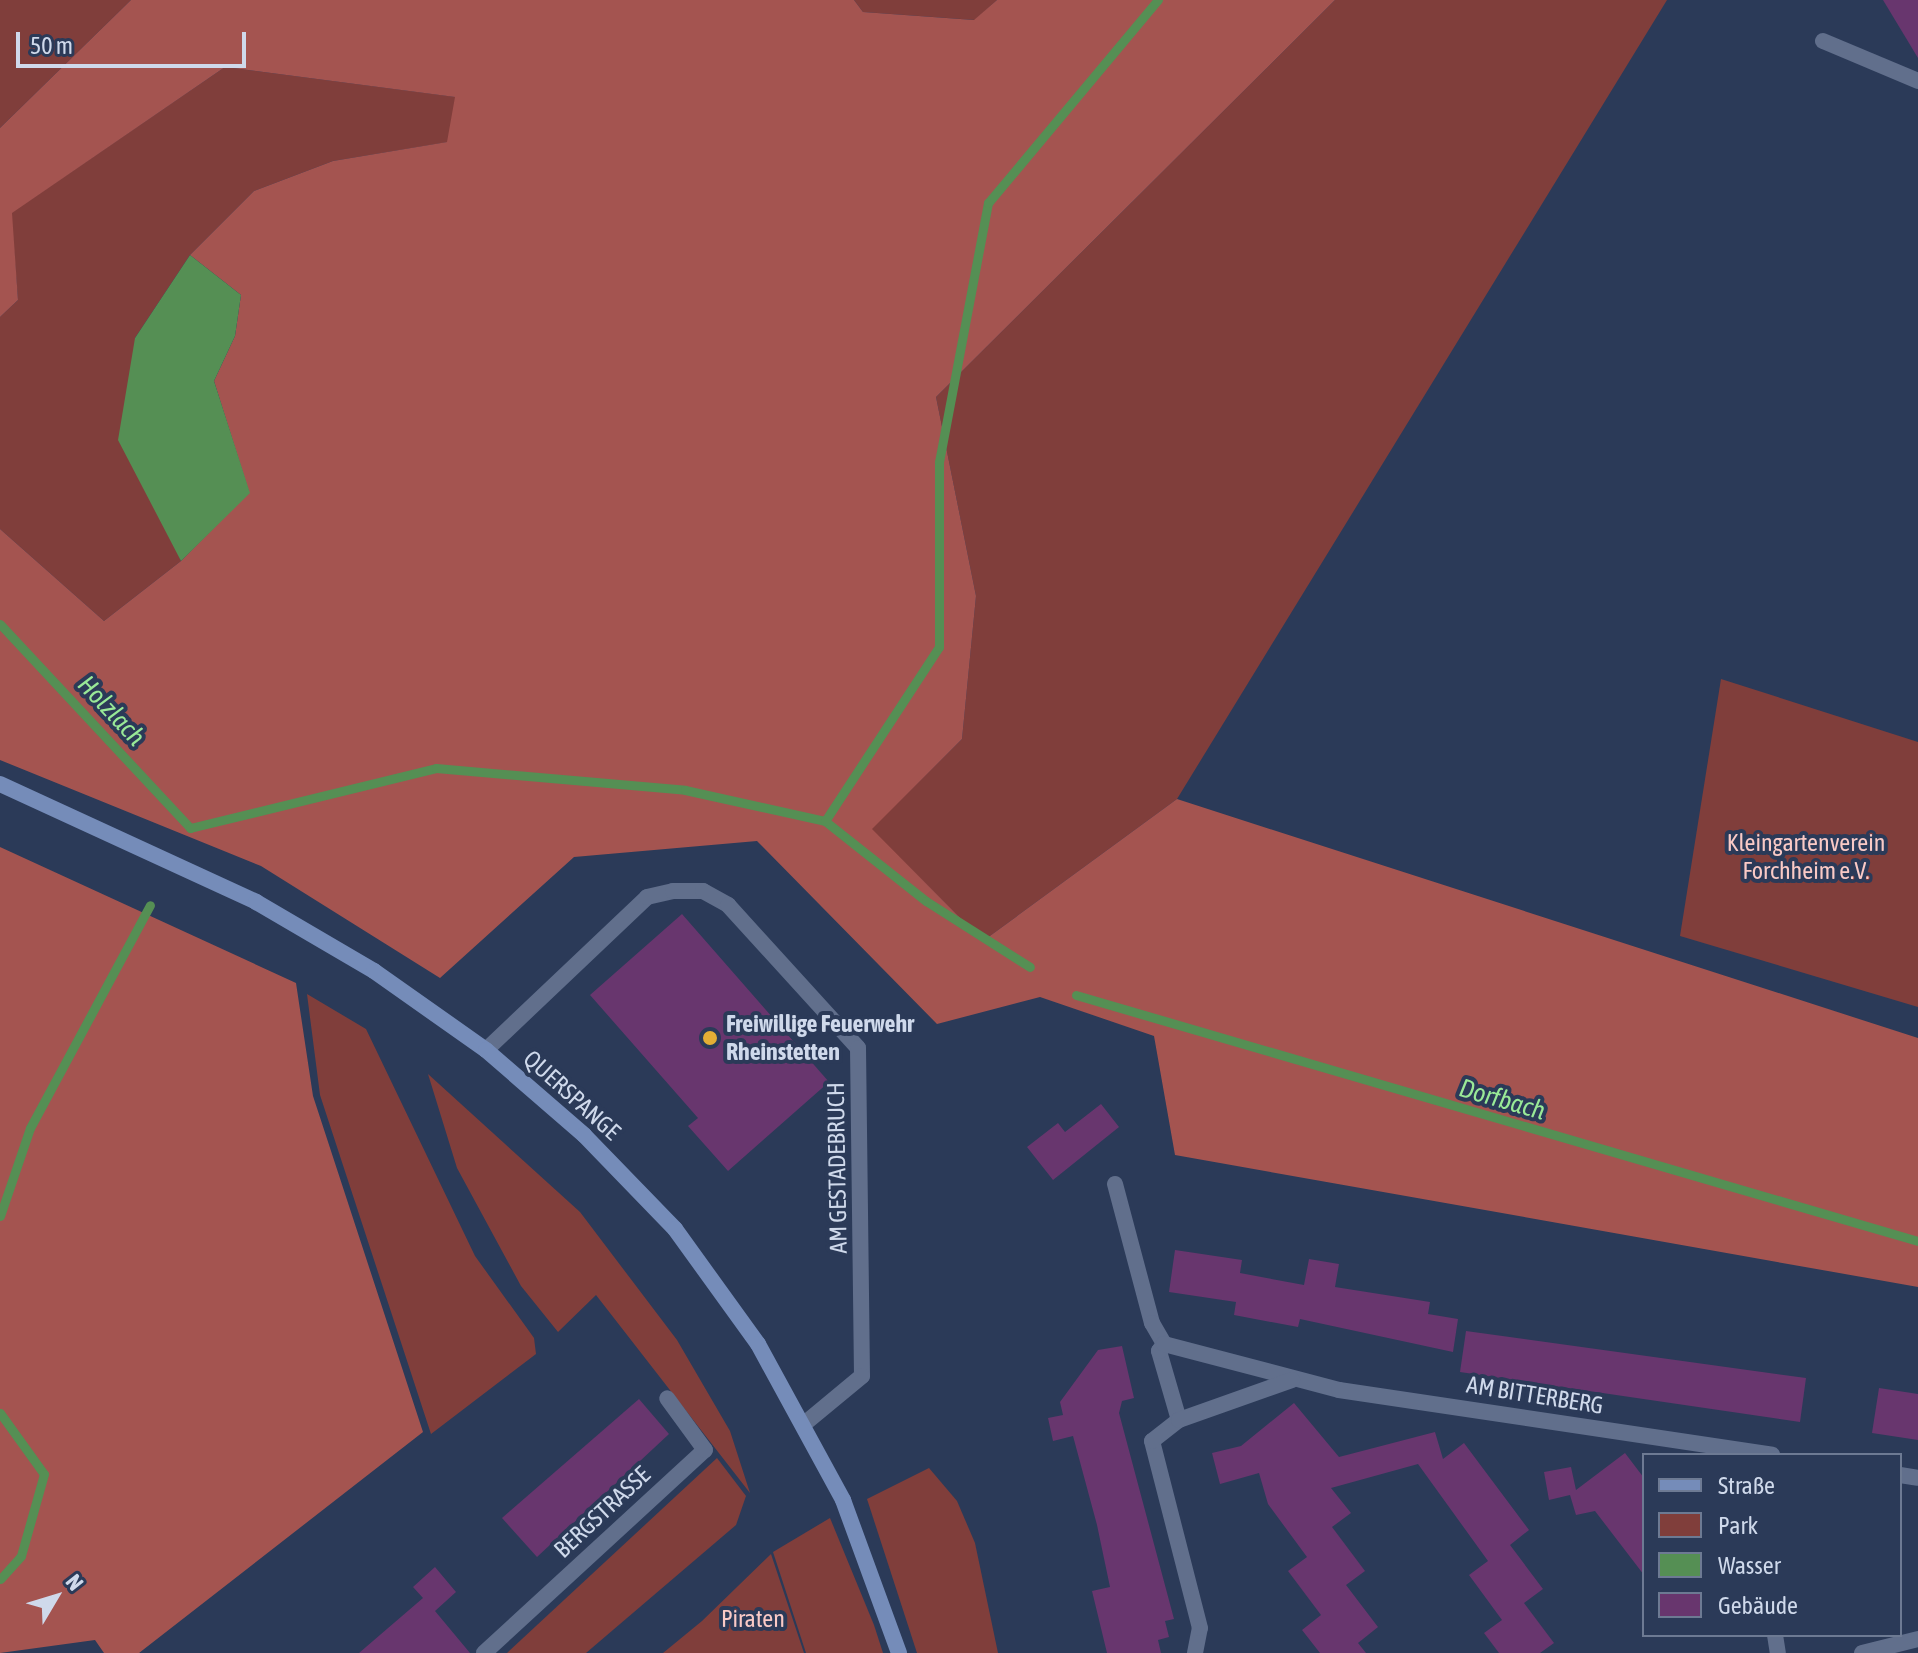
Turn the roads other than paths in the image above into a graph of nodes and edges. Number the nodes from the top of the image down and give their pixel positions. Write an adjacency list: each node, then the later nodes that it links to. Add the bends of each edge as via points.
1 (1823, 41): 2 (street)
2 (1918, 81)
3 (0, 784): 4 (main road, QUERSPANGE, via 256,902 374,971)
4 (486, 1050): 10 (main road, QUERSPANGE, via 675,1229 758,1344); 10 (street, AM GESTADEBRUCH, via 647,897 673,891 703,891 728,905 858,1048 862,1376)
5 (1115, 1184): 6 (street, via 1152,1323)
6 (1164, 1344): 7 (street, AM BITTERBERG); 9 (street, via 1159,1351)
7 (1292, 1380): 9 (street, AM BITTERBERG); 11 (street, AM BITTERBERG)
8 (667, 1398): 13 (street, BERGSTRASSE, via 705,1450)
9 (1179, 1420): 15 (street, via 1152,1441 1200,1628)
10 (804, 1424): 14 (main road, QUERSPANGE, via 843,1500)
11 (1745, 1453)
12 (1918, 1639): 16 (street)
13 (484, 1653)
14 (899, 1653)
15 (1195, 1653)
16 (1862, 1653)

